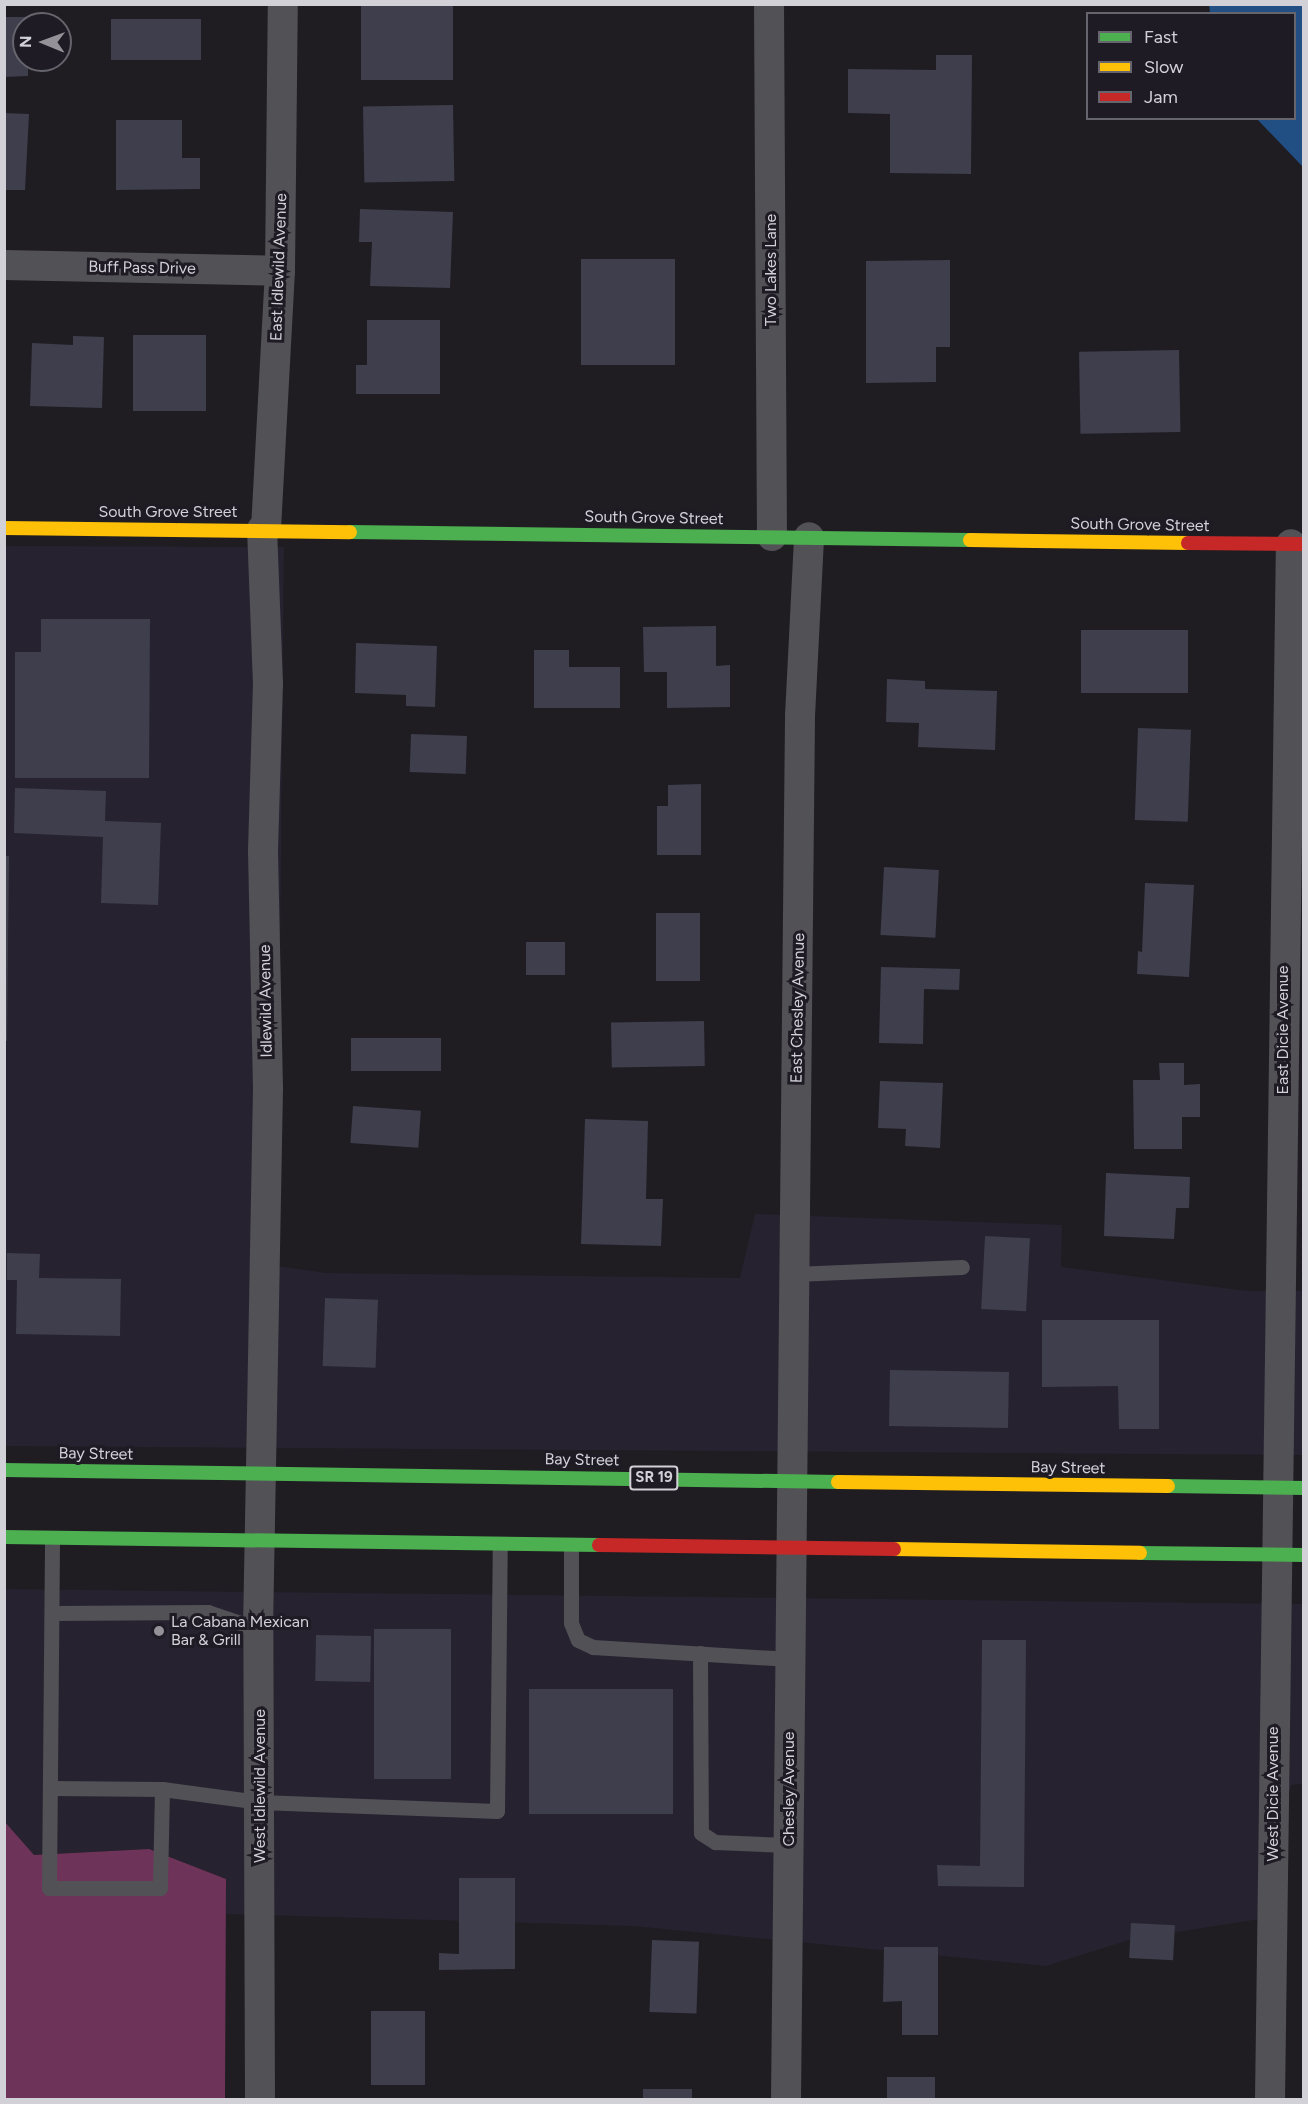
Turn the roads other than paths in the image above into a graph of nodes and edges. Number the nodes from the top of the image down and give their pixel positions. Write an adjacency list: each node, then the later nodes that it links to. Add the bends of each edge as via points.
1 (283, 4): 4 (street, East Idlewild Avenue)
2 (769, 4): 7 (street, Two Lakes Lane)
3 (4, 266): 4 (street, Buff Pass Drive)
4 (280, 271): 6 (street, East Idlewild Avenue)
5 (4, 528): 6 (main road, South Grove Street)
6 (264, 529): 7 (main road, South Grove Street); 13 (street, Idlewild Avenue, via 267,684 263,851 268,1089)
7 (772, 536): 8 (main road, South Grove Street)
8 (809, 537): 9 (main road, South Grove Street); 11 (street, East Chesley Avenue, via 800,716)
9 (1295, 553): 15 (street, East Dicie Avenue, via 1282,1233)
10 (962, 1267): 11 (lane)
11 (794, 1274): 14 (street, East Chesley Avenue)
12 (4, 1470): 13 (main road, Bay Street / SR 19)
13 (260, 1473): 14 (main road, Bay Street / SR 19); 18 (street, West Idlewild Avenue)
14 (791, 1479): 15 (main road, Bay Street / SR 19); 21 (street, Chesley Avenue)
15 (1289, 1488): 22 (street, West Dicie Avenue)
16 (4, 1537): 17 (main road)
17 (52, 1538): 18 (main road); 23 (lane)
18 (260, 1541): 19 (main road); 24 (street, West Idlewild Avenue)
19 (500, 1545): 20 (main road); 29 (lane, via 497,1811)
20 (571, 1546): 21 (main road); 25 (lane, via 571,1623 578,1640 593,1647)
21 (790, 1549): 22 (main road); 26 (street, Chesley Avenue)
22 (1289, 1555): 33 (street, West Dicie Avenue)
23 (52, 1612): 24 (lane, via 208,1612); 27 (lane)
24 (258, 1629): 29 (street, West Idlewild Avenue)
25 (699, 1653): 26 (lane); 30 (lane, via 701,1833 715,1842)
26 (790, 1659): 30 (street, Chesley Avenue)
27 (51, 1788): 28 (lane); 28 (lane, via 49,1888 160,1888)
28 (162, 1789): 29 (lane)
29 (260, 1802): 31 (street, West Idlewild Avenue)
30 (788, 1845): 32 (street, Chesley Avenue)
31 (260, 2100)
32 (786, 2100)
33 (1270, 2100)

